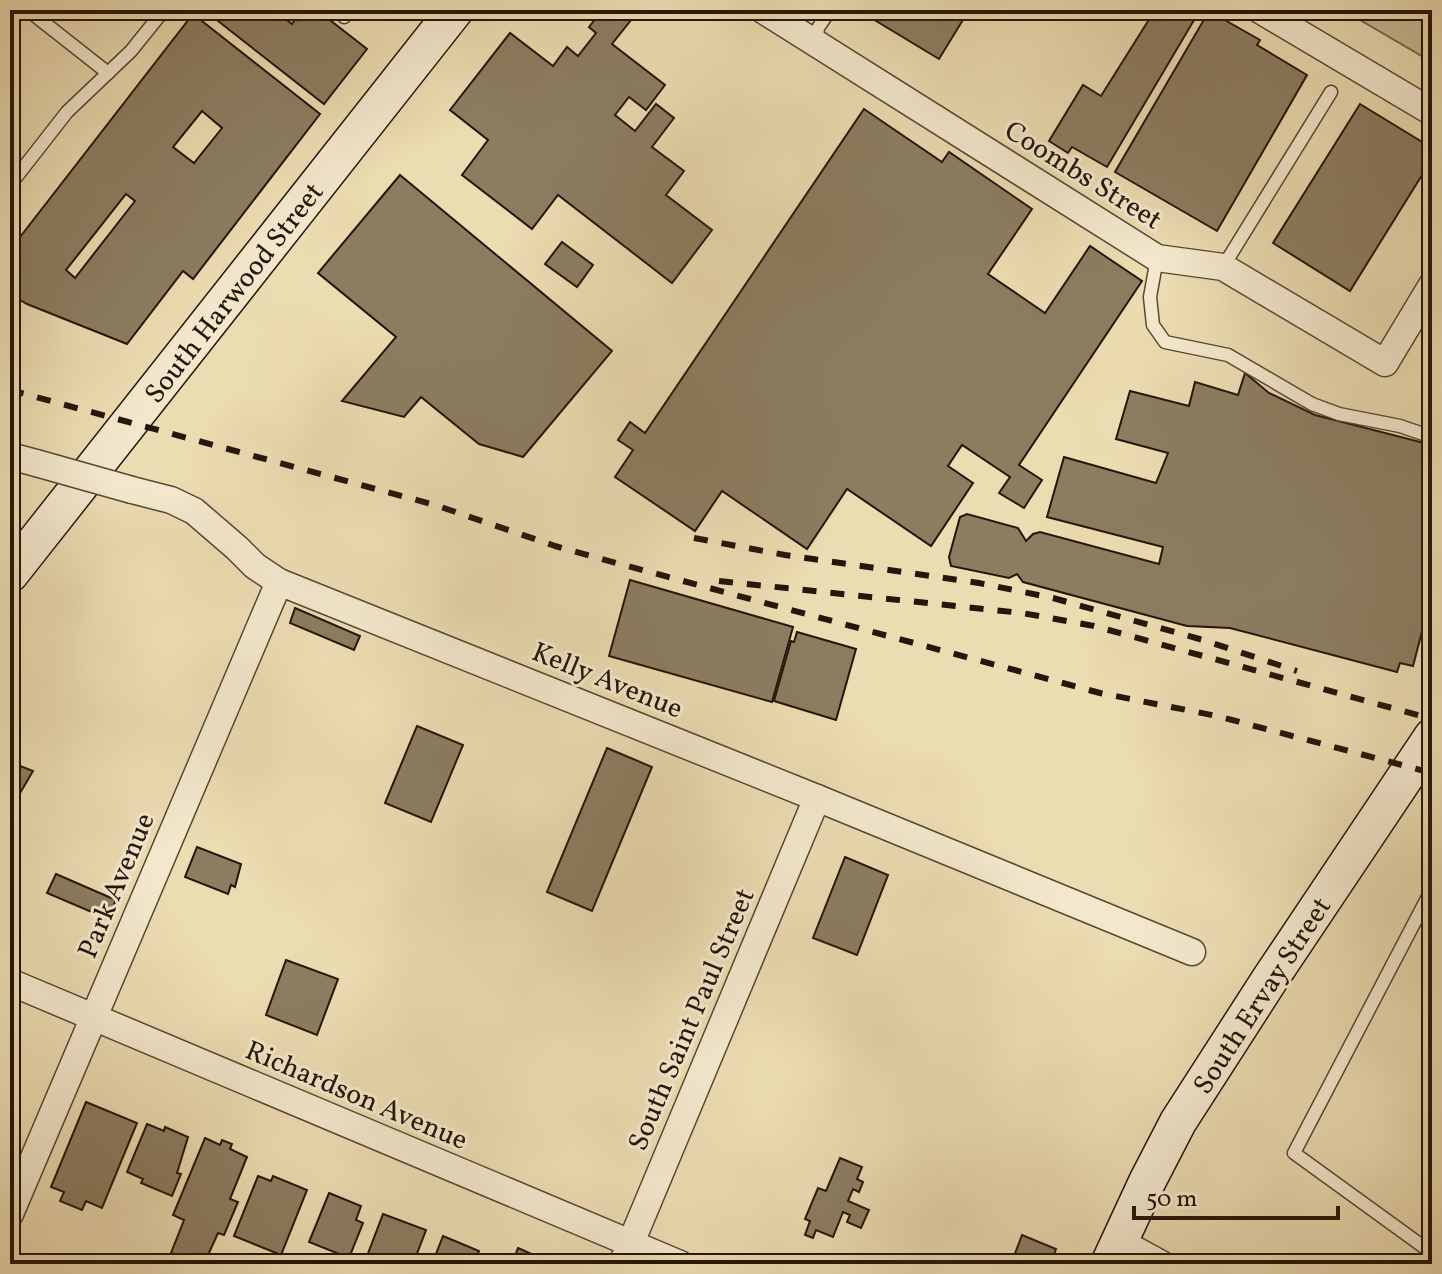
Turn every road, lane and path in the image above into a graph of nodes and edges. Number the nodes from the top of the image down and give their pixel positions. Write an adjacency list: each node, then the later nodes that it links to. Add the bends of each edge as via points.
1 (28, 10): 8 (lane)
2 (164, 10): 8 (lane)
3 (455, 10): 17 (street, South Harwood Street)
4 (763, 10): 7 (street, Coombs Street)
5 (830, 10): 7 (lane, via 818,28)
6 (1260, 10): 10 (street)
7 (816, 44): 12 (street, Coombs Street)
8 (108, 73): 11 (lane, via 67,112)
9 (1331, 92): 13 (lane)
10 (1432, 112)
11 (10, 185)
12 (1157, 258): 13 (street, Coombs Street); 15 (lane, via 1150,297 1153,325 1165,342 1228,355 1339,414)
13 (1223, 267): 14 (street, Coombs Street, via 1385,363)
14 (1432, 285)
15 (1432, 437)
16 (10, 456): 18 (street, Kelly Avenue, bridge, via 171,500 194,511)
17 (10, 574)
18 (279, 582): 20 (street, Kelly Avenue); 24 (street, Park Avenue)
19 (1432, 737): 26 (street, South Ervay Street, via 1178,1122)
20 (817, 798): 22 (street, Kelly Avenue); 28 (street, South Saint Paul Street)
21 (1432, 889): 27 (lane, via 1294,1153)
22 (1192, 952)
23 (10, 982): 24 (street, Richardson Avenue)
24 (94, 1017): 25 (street, Park Avenue); 28 (street, Richardson Avenue)
25 (10, 1214)
26 (1114, 1253): 30 (street)
27 (1432, 1253)
28 (626, 1254): 29 (street, Richardson Avenue)
29 (680, 1264)
30 (1161, 1264)

